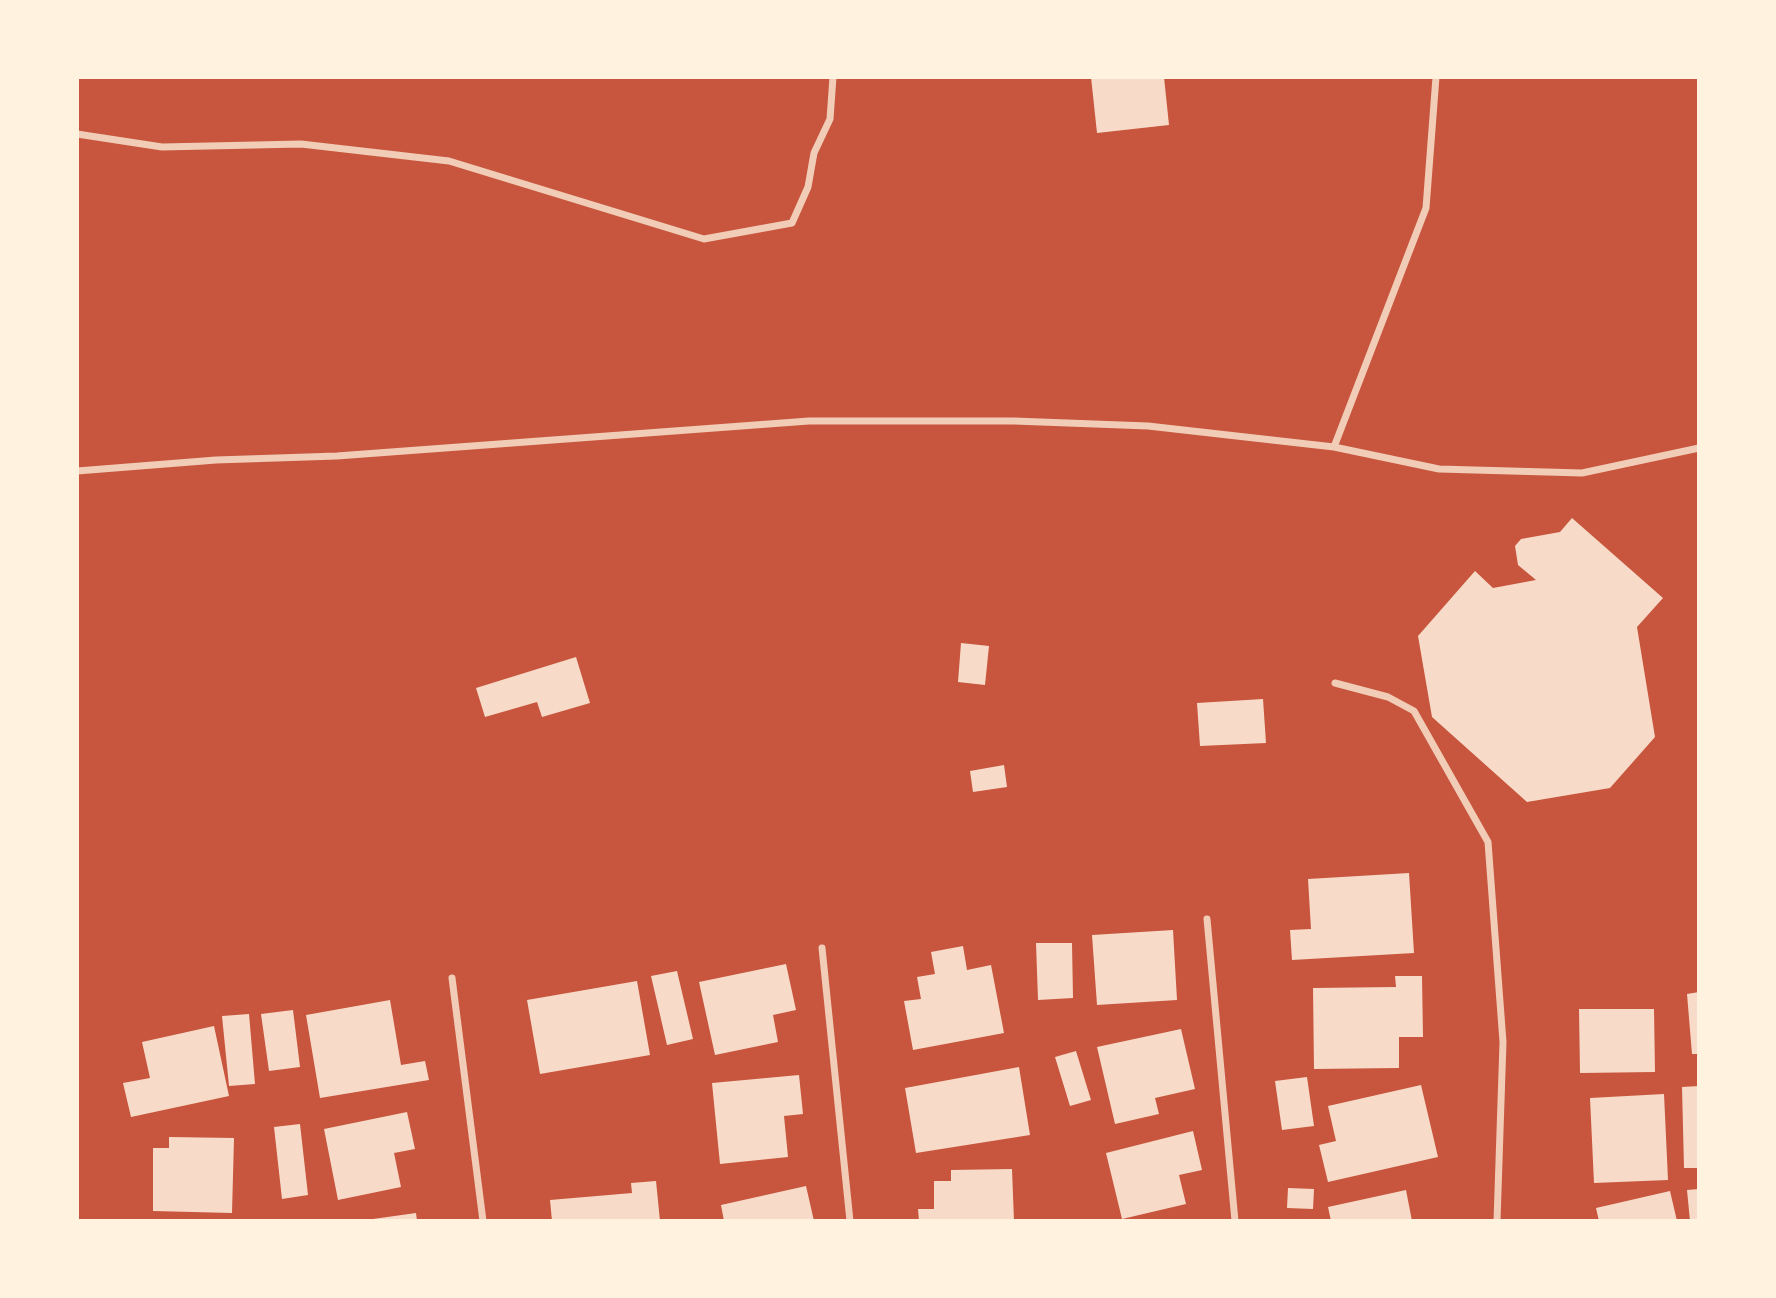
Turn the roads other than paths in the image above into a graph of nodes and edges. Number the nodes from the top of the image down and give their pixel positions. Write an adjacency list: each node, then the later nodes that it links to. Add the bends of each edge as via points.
1 (833, 77): 3 (street, via 830,119 792,223 704,239 449,161 301,144 162,147)
2 (1436, 77): 4 (street, via 1426,208)
3 (77, 134)
4 (1334, 447): 5 (street, via 1439,469 1582,473); 6 (street, via 1148,426 809,421)
5 (1699, 448)
6 (77, 471)
7 (1335, 682): 14 (street, via 1388,696 1414,711 1488,842 1503,1042)
8 (1207, 919): 13 (street)
9 (822, 948): 12 (street)
10 (453, 978): 11 (street)
11 (483, 1221)
12 (850, 1221)
13 (1235, 1221)
14 (1497, 1221)

